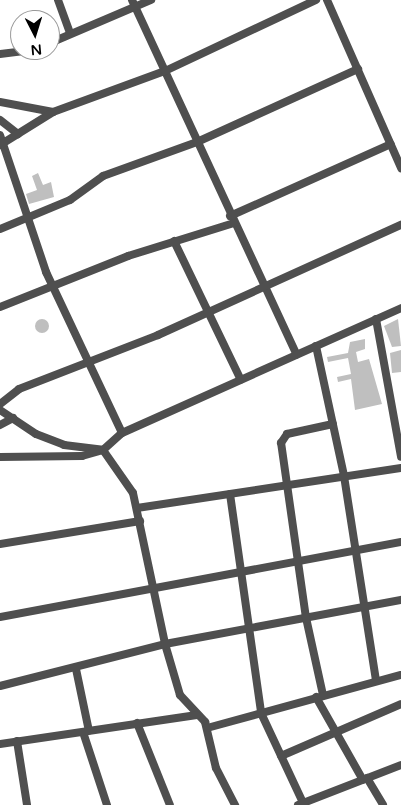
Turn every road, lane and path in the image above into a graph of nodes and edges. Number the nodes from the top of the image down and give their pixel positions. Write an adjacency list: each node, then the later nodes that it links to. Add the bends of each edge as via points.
1 (58, 0): 7 (street)
2 (132, 0): 6 (street)
3 (151, 0): 6 (street)
4 (316, 0): 10 (street)
5 (327, 0): 9 (street)
6 (135, 8): 7 (street); 10 (street)
7 (70, 33): 8 (street)
8 (60, 38)
9 (358, 68): 16 (street); 18 (street)
10 (165, 71): 12 (street); 16 (street)
11 (0, 102): 12 (street)
12 (53, 112): 15 (street)
13 (0, 120): 15 (street)
14 (0, 134): 17 (street)
15 (18, 134): 17 (street)
16 (197, 142): 20 (street, via 103,176 70,200); 21 (street)
17 (1, 144): 20 (street)
18 (391, 144): 19 (street); 21 (street)
19 (401, 168)
20 (26, 218): 23 (street); 25 (street)
21 (232, 219): 24 (street); 26 (street)
22 (401, 225): 26 (street)
23 (0, 229)
24 (174, 241): 25 (street); 29 (street)
25 (54, 284): 27 (street); 33 (street)
26 (265, 288): 29 (street); 32 (street)
27 (0, 307)
28 (401, 308): 30 (street)
29 (210, 312): 33 (street); 34 (street)
30 (376, 319): 31 (street); 43 (street)
31 (316, 346): 32 (street); 38 (street)
32 (297, 355): 34 (street)
33 (88, 361): 35 (street, via 19,389); 40 (street)
34 (241, 380): 40 (street)
35 (0, 404)
36 (0, 410): 37 (street)
37 (13, 418): 39 (street); 41 (street, via 64,445)
38 (333, 424): 45 (street); 46 (street, via 283,439)
39 (0, 425)
40 (122, 433): 41 (street)
41 (103, 450): 42 (street, via 82,456); 48 (street, via 132,493)
42 (0, 457)
43 (401, 457)
44 (401, 468): 45 (street)
45 (344, 476): 46 (street); 52 (street)
46 (286, 486): 47 (street); 53 (street)
47 (230, 494): 48 (street); 54 (street)
48 (137, 508): 49 (street)
49 (140, 521): 51 (street); 55 (street)
50 (401, 542): 52 (street)
51 (0, 544)
52 (354, 549): 53 (street); 57 (street)
53 (298, 560): 54 (street); 59 (street)
54 (242, 570): 55 (street); 60 (street)
55 (153, 590): 58 (street); 61 (street)
56 (401, 600): 57 (street)
57 (364, 605): 59 (street); 64 (street)
58 (0, 617)
59 (306, 618): 60 (street); 66 (street)
60 (250, 627): 61 (street); 68 (street)
61 (165, 644): 62 (street); 69 (street, via 180,695)
62 (76, 669): 65 (street); 72 (street)
63 (401, 674): 64 (street)
64 (376, 680): 66 (street)
65 (0, 686)
66 (320, 696): 68 (street); 73 (street)
67 (401, 704): 73 (street)
68 (261, 713): 71 (street); 76 (street)
69 (197, 715): 70 (street); 71 (street)
70 (137, 723): 72 (street); 82 (street)
71 (207, 728): 83 (street, via 216,768)
72 (86, 731): 74 (street); 81 (street)
73 (334, 732): 76 (street); 78 (street)
74 (17, 740): 75 (street); 80 (street)
75 (0, 744)
76 (280, 756): 79 (street)
77 (401, 765): 78 (street)
78 (365, 779): 79 (street); 84 (street)
79 (302, 804)
80 (27, 805)
81 (107, 805)
82 (170, 805)
83 (235, 805)
84 (383, 805)

